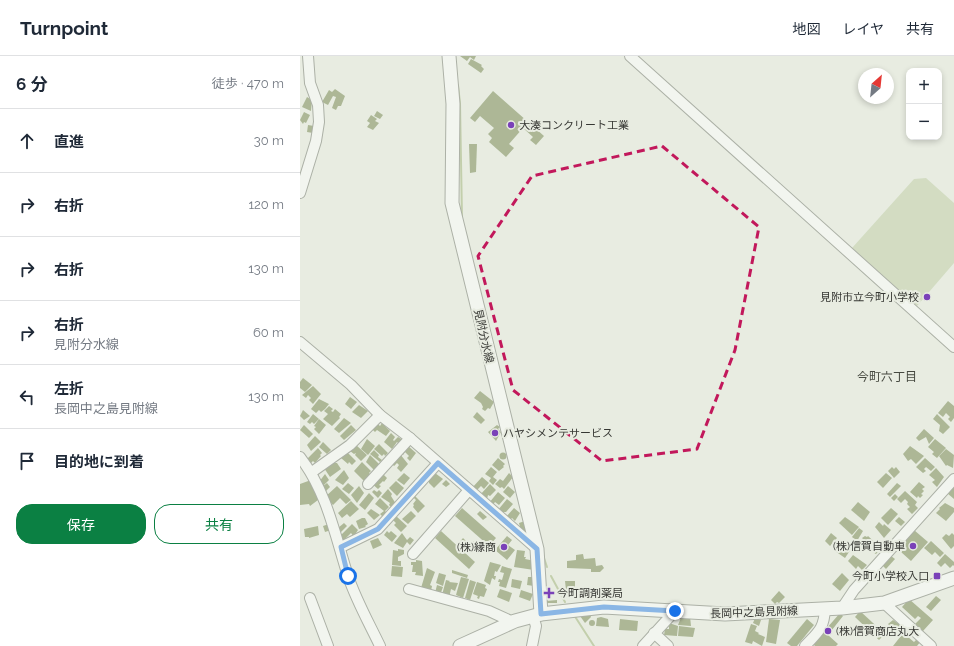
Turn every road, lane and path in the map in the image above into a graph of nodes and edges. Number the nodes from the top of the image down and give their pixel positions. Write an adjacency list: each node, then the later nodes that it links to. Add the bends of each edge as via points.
1 (308, 56): 4 (street, via 310,83 318,105 319,122 316,141)
2 (449, 56): 16 (main road, 見附分水線, via 454,112 452,203)
3 (630, 56): 6 (street)
4 (300, 193)
5 (300, 342): 7 (street, via 351,385)
6 (954, 347)
7 (380, 415): 8 (street); 11 (street, via 350,445)
8 (410, 438): 10 (street); 13 (street)
9 (300, 457): 11 (street)
10 (438, 463): 14 (street); 15 (street, via 378,529)
11 (312, 472): 15 (street)
12 (954, 479): 22 (street, via 854,590)
13 (368, 484)
14 (469, 490): 16 (street); 17 (street)
15 (341, 547): 29 (street, via 348,576)
16 (537, 549): 25 (main road, 見附分水線)
17 (414, 554)
18 (954, 578): 21 (main road, 長岡中之島見附線)
19 (409, 589): 26 (street, via 489,611)
20 (310, 598): 28 (street)
21 (884, 603): 22 (main road, 長岡中之島見附線); 35 (street)
22 (842, 608): 23 (main road, 長岡中之島見附線)
23 (826, 609): 24 (main road, 長岡中之島見附線, via 725,614); 34 (street, via 821,631)
24 (675, 611): 25 (main road, 長岡中之島見附線, via 604,607); 27 (street)
25 (537, 615): 26 (main road, 長岡中之島見附線); 31 (street)
26 (512, 622): 30 (main road, 長岡中之島見附線)
27 (654, 634): 32 (street); 33 (street)
28 (328, 646)
29 (380, 646)
30 (460, 646)
31 (532, 646)
32 (643, 646)
33 (668, 646)
34 (805, 646)
35 (931, 646)

